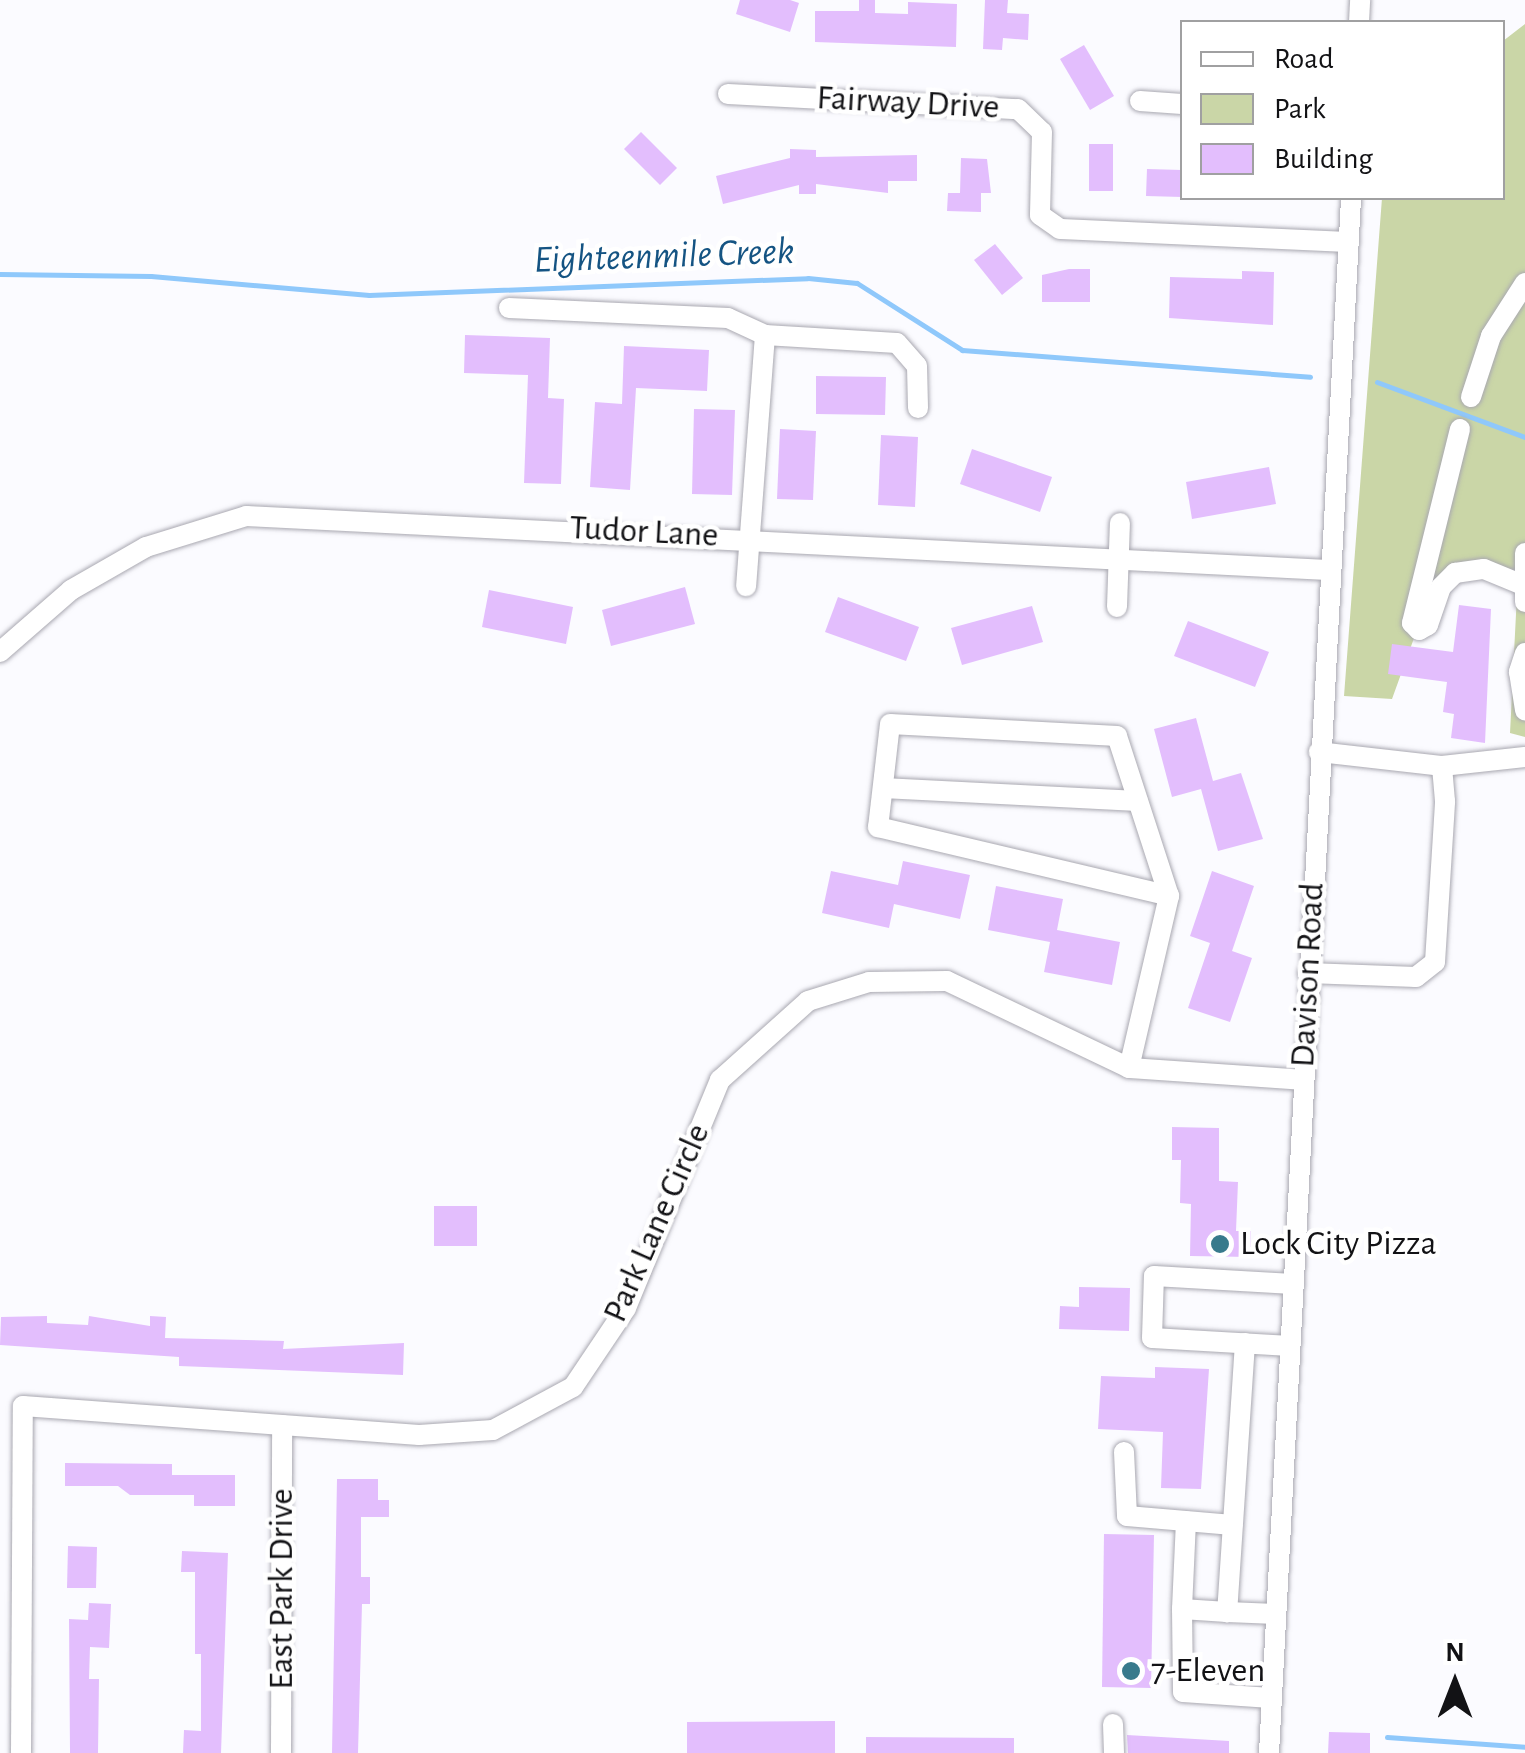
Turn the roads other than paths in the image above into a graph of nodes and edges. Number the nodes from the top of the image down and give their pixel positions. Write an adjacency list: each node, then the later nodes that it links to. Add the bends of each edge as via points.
1 (728, 94): 5 (street, Fairway Drive, via 1018,109 1042,132 1040,214 1060,229)
2 (1140, 101): 3 (street)
3 (1180, 104)
4 (1351, 200): 5 (street, Davison Road)
5 (1349, 242): 16 (street, Davison Road)
6 (1525, 283): 9 (street, via 1491,336)
7 (509, 308): 8 (street, via 728,318)
8 (765, 334): 10 (street, via 897,343 917,366); 13 (street)
9 (1471, 397)
10 (918, 408)
11 (1460, 430): 18 (street, via 1412,623 1419,630 1428,626 1442,587 1456,573 1484,569)
12 (1120, 522): 15 (street)
13 (750, 538): 15 (street, Tudor Lane); 17 (street); 20 (street, Tudor Lane, via 246,516 146,547 71,590)
14 (1525, 553): 18 (street)
15 (1119, 558): 16 (street, Tudor Lane); 19 (street)
16 (1328, 570): 23 (street, Davison Road)
17 (746, 586)
18 (1524, 594)
19 (1117, 606)
20 (0, 652)
21 (1525, 653): 22 (street, via 1519,672)
22 (1525, 711)
23 (1319, 752): 25 (street); 29 (street, Davison Road)
24 (1525, 757): 25 (street)
25 (1442, 766): 29 (street, via 1435,962 1416,977)
26 (883, 788): 27 (street); 27 (street, via 890,724 1118,736); 28 (street, via 878,827)
27 (1138, 801): 28 (street)
28 (1169, 896): 30 (street)
29 (1308, 973): 31 (street, Davison Road)
30 (1129, 1068): 31 (street, Park Lane Circle); 35 (street, Park Lane Circle, via 946,981 869,982 808,1000 720,1080 626,1308 573,1387 492,1430 419,1434)
31 (1303, 1080): 32 (street, Davison Road)
32 (1293, 1284): 33 (street, via 1154,1276 1152,1338); 34 (street, Davison Road)
33 (1245, 1343): 34 (street); 38 (street)
34 (1290, 1346): 41 (street, Davison Road)
35 (282, 1424): 44 (street, Park Lane Circle, via 23,1406); 45 (street, East Park Drive)
36 (1124, 1452): 37 (street, via 1127,1516)
37 (1186, 1521): 38 (street); 39 (street)
38 (1233, 1525): 40 (street)
39 (1182, 1609): 40 (street); 42 (street, via 1183,1692)
40 (1228, 1612): 41 (street)
41 (1276, 1614): 42 (street, Davison Road)
42 (1272, 1698): 47 (street, Davison Road)
43 (1113, 1724): 46 (street)
44 (21, 1753)
45 (282, 1753)
46 (1114, 1753)
47 (1269, 1753)

